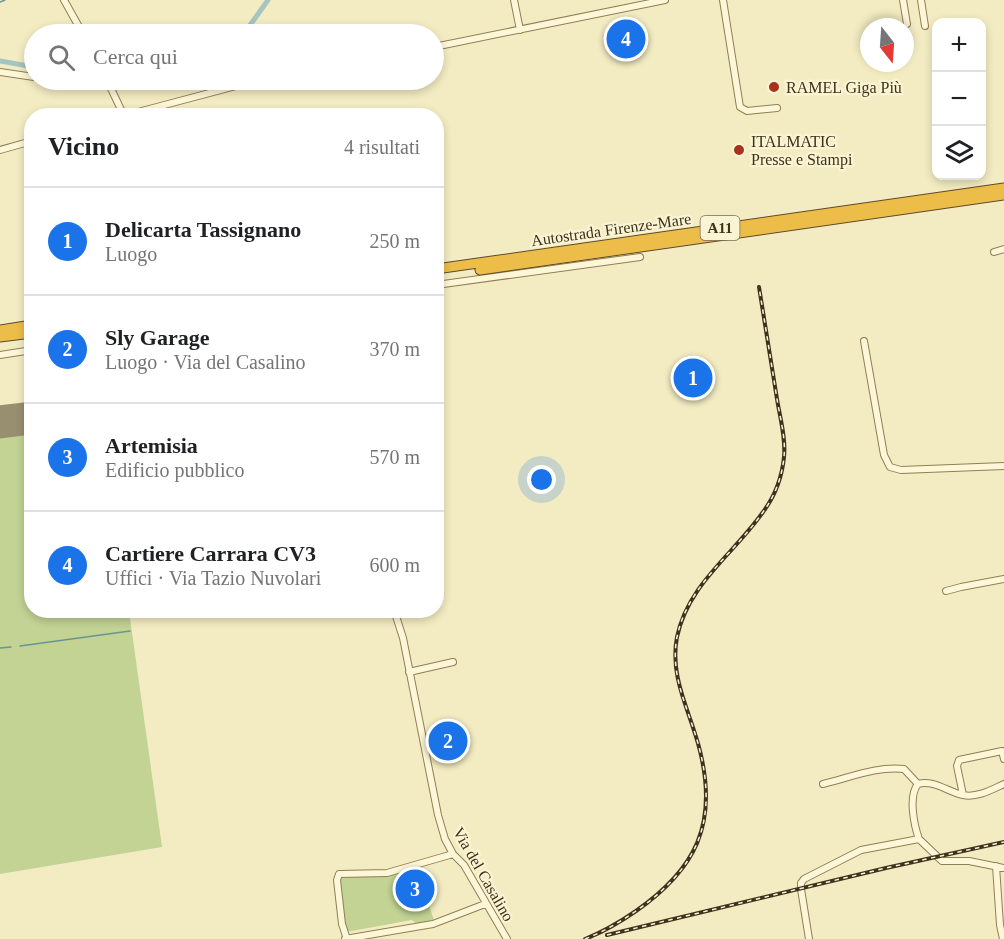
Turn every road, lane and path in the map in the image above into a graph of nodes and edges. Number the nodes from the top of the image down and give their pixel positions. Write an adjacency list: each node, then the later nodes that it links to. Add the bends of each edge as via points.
1 (64, 0): 8 (street)
2 (514, 0): 10 (street)
3 (665, 0): 10 (street)
4 (723, 0): 18 (street, via 740,107 747,111)
5 (903, 0): 7 (street)
6 (921, 0): 9 (street)
7 (906, 18)
8 (77, 24)
9 (925, 26)
10 (520, 30): 11 (street)
11 (444, 45)
12 (0, 72): 13 (street)
13 (24, 76)
14 (112, 90): 16 (street)
15 (220, 90): 17 (street)
16 (121, 108)
17 (151, 108)
18 (777, 108)
19 (24, 143): 20 (street)
20 (0, 150)
21 (1004, 188): 26 (highway, Autostrada Firenze-Mare / A11)
22 (1004, 195): 27 (highway, Autostrada Firenze-Mare / A11)
23 (1004, 249): 24 (street)
24 (994, 252)
25 (640, 257): 28 (street)
26 (444, 268)
27 (444, 275)
28 (444, 284)
29 (24, 326): 30 (highway)
30 (0, 330)
31 (24, 334): 32 (highway)
32 (0, 337)
33 (864, 341): 36 (street, via 884,454 890,467 901,470)
34 (24, 351): 35 (street)
35 (0, 355)
36 (1004, 465)
37 (1004, 579): 38 (street)
38 (946, 591)
39 (396, 618): 41 (street, Via del Casalino)
40 (453, 662): 41 (street)
41 (409, 672): 48 (street, Via del Casalino, via 438,814)
42 (1004, 759): 46 (street, via 1002,751 959,760)
43 (823, 784): 44 (street, via 895,768 904,769)
44 (918, 784): 46 (street, via 924,782); 47 (street, via 913,795)
45 (1004, 784): 46 (street, via 986,792)
46 (963, 795)
47 (919, 839): 49 (street, via 942,861); 54 (street, via 869,847 804,879 801,889)
48 (453, 854): 51 (street, Via del Casalino, via 464,865); 52 (street, via 387,873 339,874)
49 (996, 866): 50 (street); 55 (street)
50 (1004, 868)
51 (485, 904): 52 (street, via 433,924); 53 (street, Via del Casalino)
52 (346, 939)
53 (507, 939)
54 (809, 939)
55 (1003, 939)

